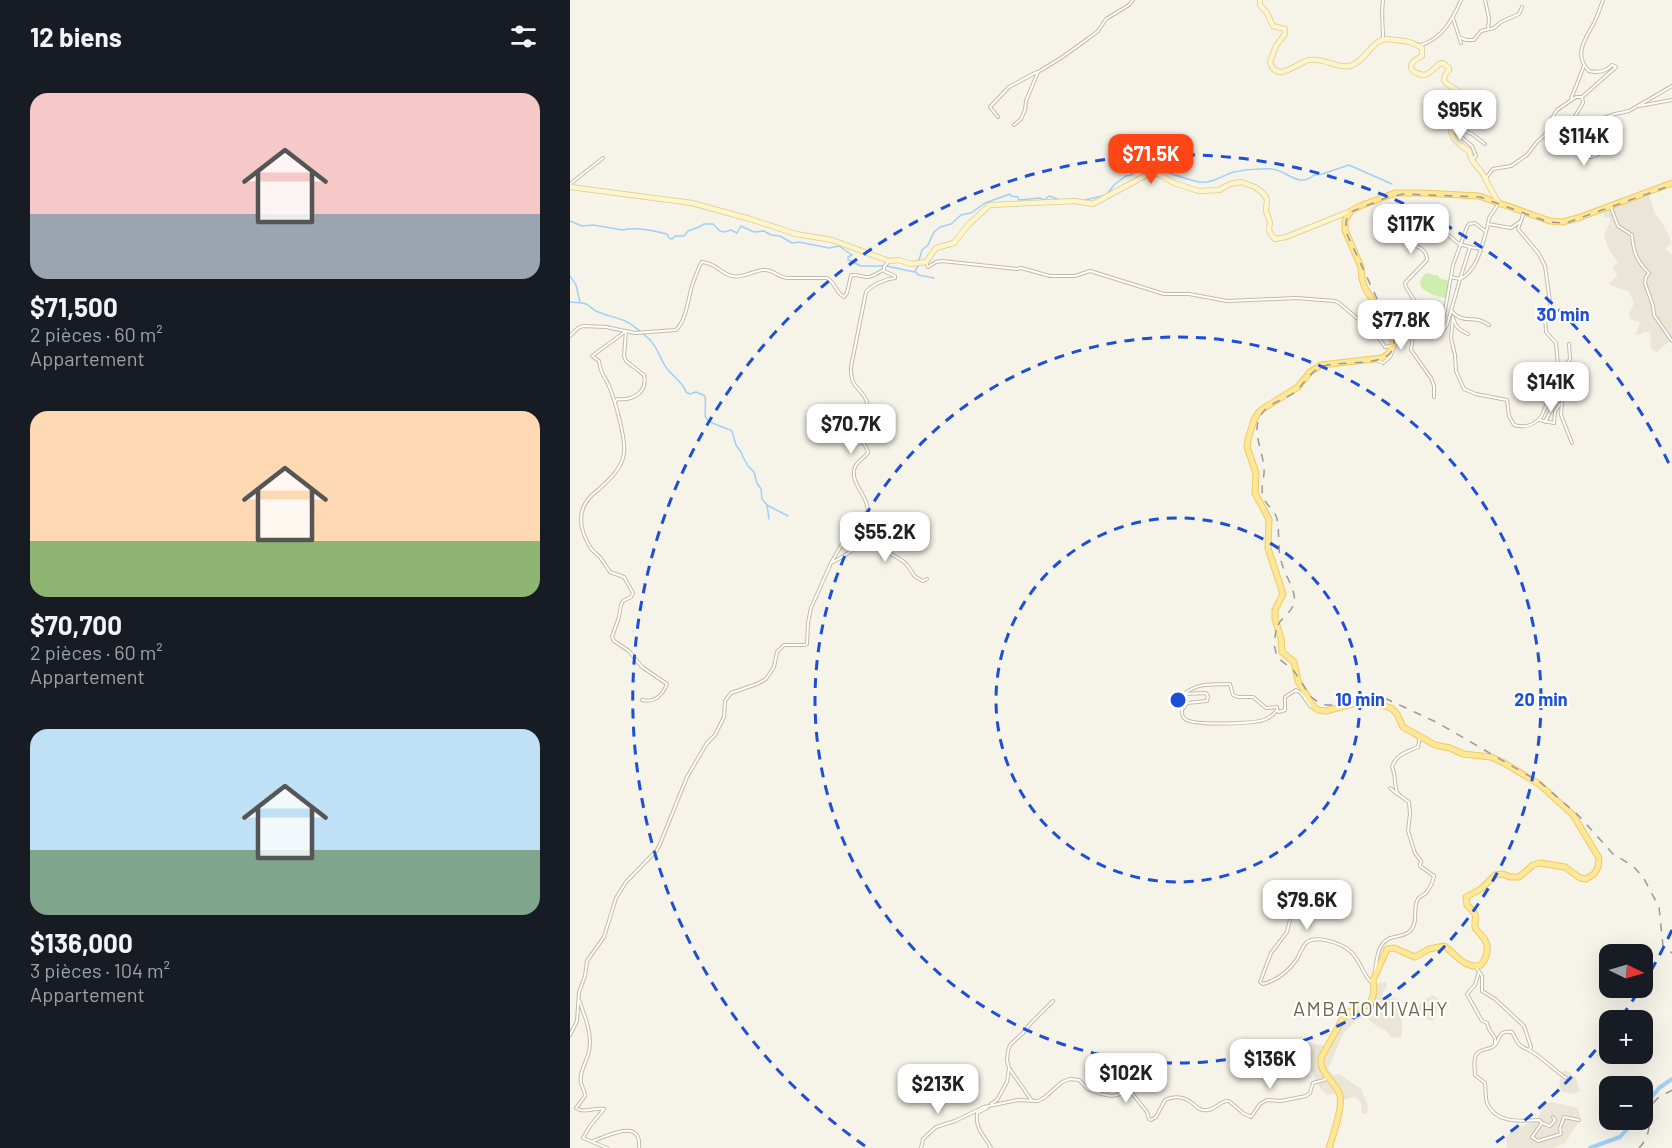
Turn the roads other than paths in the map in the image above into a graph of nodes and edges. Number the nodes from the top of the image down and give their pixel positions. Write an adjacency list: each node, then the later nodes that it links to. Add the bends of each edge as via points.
1 (1133, 0): 15 (street, via 1106,19 1089,38)
2 (1260, 0): 11 (street, via 1273,26 1285,29 1270,62 1280,72 1309,60 1352,66)
3 (1383, 0): 11 (street)
4 (1461, 0): 8 (street)
5 (1485, 0): 9 (street)
6 (1603, 0): 14 (street, via 1581,46)
7 (1522, 7): 9 (street, via 1519,14)
8 (1453, 18): 10 (street); 13 (street, via 1438,37)
9 (1488, 29): 10 (street, via 1474,40)
10 (1459, 37): 12 (street)
11 (1383, 39): 13 (street)
12 (1461, 43)
13 (1419, 46): 18 (street, via 1423,52 1412,69 1427,74 1443,63 1449,68 1444,80 1457,90)
14 (1584, 66): 17 (street, via 1593,72 1606,71 1612,65 1616,68); 19 (street)
15 (1041, 69): 22 (street, via 1010,87 990,107); 24 (street, via 1021,119)
16 (1672, 86): 21 (street)
17 (1582, 97): 19 (street); 21 (street, via 1583,106 1571,129 1585,144 1584,153 1592,158 1615,144 1593,138 1598,122)
18 (1453, 99): 23 (street, via 1449,112); 27 (street, via 1447,109 1449,129 1456,142 1469,150)
19 (1571, 100): 28 (street, via 1557,110 1546,134 1527,155 1511,166 1493,169)
20 (1672, 100): 21 (street)
21 (1636, 107)
22 (998, 117)
23 (1452, 123): 25 (street); 27 (street, via 1455,132 1473,149 1476,156)
24 (1014, 125)
25 (1485, 144)
26 (603, 158): 30 (street)
27 (1472, 161): 28 (street)
28 (1485, 179): 31 (street)
29 (1672, 183): 32 (main road)
30 (570, 186): 43 (street, via 692,203 796,234 832,240)
31 (1499, 203): 33 (main road, via 1479,196 1395,193); 34 (main road); 38 (street)
32 (1611, 206): 34 (main road, via 1562,222); 61 (street, via 1618,226 1632,235 1638,262 1649,273 1645,283 1654,315)
33 (1351, 211): 44 (street, via 1275,239 1269,230 1267,199 1255,188 1241,182 1219,190 1199,191 1150,173 1093,204 1075,201 990,205 954,243 936,248); 60 (main road, via 1345,230 1361,267 1365,288)
34 (1524, 212): 36 (street)
35 (1410, 214): 37 (street)
36 (1521, 221): 38 (street, via 1511,228); 64 (street, via 1519,232 1545,267 1551,309 1545,316 1545,329 1556,343)
37 (1403, 223): 40 (street, via 1446,233); 51 (street, via 1402,240 1423,249 1427,255 1426,263 1405,283 1419,308)
38 (1488, 224): 39 (street)
39 (1486, 232): 40 (street, via 1475,223 1469,224); 42 (street)
40 (1460, 244): 41 (street); 46 (street)
41 (1470, 247): 42 (street); 47 (street)
42 (1481, 249): 47 (street, via 1466,277)
43 (888, 262): 44 (street); 45 (street)
44 (922, 263): 60 (street, via 928,267 948,261 1021,268 1050,276 1075,276 1090,271 1164,294 1227,301 1296,297 1335,302 1376,334 1385,347 1391,345)
45 (884, 268): 54 (street, via 869,278 851,275 844,297 827,278 787,278 767,269 740,277 702,262 676,330); 77 (street, via 895,278 866,292 850,376 867,402 859,428 868,453 854,473 868,512 844,530 842,544)
46 (1451, 277): 47 (street); 48 (street)
47 (1460, 279): 49 (street)
48 (1448, 289): 49 (street); 56 (street)
49 (1456, 291): 50 (street)
50 (1451, 311): 52 (street); 53 (street, via 1460,319 1479,319); 56 (street)
51 (1414, 315): 55 (street); 59 (street)
52 (1453, 317): 57 (street); 74 (street, via 1451,338 1456,371 1464,389 1507,400 1514,424 1524,427)
53 (1489, 325)
54 (626, 331): 58 (street, via 583,326); 70 (street, via 592,356 599,361); 70 (street, via 624,356 644,375 646,384 633,397)
55 (1435, 333): 56 (street); 59 (street)
56 (1441, 333)
57 (1468, 334)
58 (570, 336)
59 (1413, 336): 63 (street, via 1397,340 1383,363); 66 (street, via 1411,350 1431,378)
60 (1393, 337): 63 (main road, via 1391,351)
61 (1672, 341)
62 (1569, 344): 64 (street, via 1570,359)
63 (1375, 359): 80 (main road, via 1328,363 1315,368 1298,387 1258,413 1248,439 1256,473 1255,493 1269,519 1268,548 1283,594 1275,610 1282,652 1294,662 1298,681)
64 (1561, 373): 65 (street); 67 (street)
65 (1562, 380): 68 (street); 69 (street)
66 (1434, 397)
67 (1551, 397): 68 (street); 71 (street)
68 (1557, 398): 72 (street)
69 (1562, 401): 73 (street); 76 (street, via 1561,415)
70 (615, 402): 79 (street, via 624,454 611,478 587,500 580,517 590,547 610,572 624,577 632,592 621,605 614,642 667,684 657,699)
71 (1544, 409): 72 (street); 74 (street)
72 (1550, 411): 73 (street); 75 (street)
73 (1555, 412): 75 (street, via 1554,423)
74 (1539, 420): 75 (street)
75 (1545, 422)
76 (1572, 443)
77 (831, 563): 78 (street, via 860,544 869,544 896,556 915,578); 88 (street, via 809,616 807,644 784,645 766,679 731,693 725,701 724,717 687,777 657,850 616,898 604,937 587,961)
78 (927, 579)
79 (642, 700)
80 (1314, 707): 81 (street, via 1296,690 1285,697 1285,710); 82 (main road, via 1326,711 1370,702 1391,708 1403,726)
81 (1277, 710): 81 (street, via 1266,708 1253,697 1236,696 1230,684 1220,683 1188,691 1184,694 1206,693 1208,698 1187,703 1182,710 1183,717 1190,722 1229,724 1261,721)
82 (1420, 737): 84 (street, via 1418,747 1394,759 1392,767); 86 (main road, via 1463,754 1491,757 1539,784 1573,815 1599,858 1594,874 1586,879 1564,867 1540,863 1519,877 1496,875 1466,897 1477,917 1475,928 1486,944 1485,961)
83 (1389, 788): 84 (street)
84 (1399, 795): 87 (street, via 1409,802 1408,831 1420,866 1434,876 1430,888 1419,898 1410,932 1387,939 1380,946)
85 (1290, 920): 87 (street, via 1260,982 1281,978 1306,943 1314,939 1338,943 1350,950)
86 (1478, 969): 87 (main road, via 1443,946 1415,957 1391,948 1385,952); 91 (street, via 1467,994 1495,1038); 92 (street, via 1482,991 1524,1026)
87 (1374, 981): 94 (main road, via 1370,1002 1346,1013 1324,1051 1320,1063)
88 (578, 998): 90 (street, via 577,1021); 99 (street, via 586,1020 589,1050 581,1082 585,1096)
89 (1053, 1001): 93 (street, via 1010,1045)
90 (570, 1035)
91 (1492, 1048): 92 (street, via 1507,1031); 102 (street, via 1483,1049 1474,1058 1475,1075 1485,1083 1486,1100 1492,1112 1508,1120)
92 (1529, 1050): 95 (street)
93 (1009, 1068): 96 (street); 98 (street, via 1007,1082)
94 (1327, 1077): 96 (street, via 1313,1083 1306,1096 1267,1100 1251,1117 1229,1101 1203,1110 1176,1096 1165,1100 1151,1120 1131,1092 1101,1094 1073,1079 1062,1082); 108 (main road, via 1341,1101)
95 (1566, 1078)
96 (1034, 1102): 98 (street, via 1018,1100)
97 (571, 1105): 99 (street)
98 (990, 1106): 106 (street, via 936,1127 923,1139); 107 (street, via 979,1110 976,1120)
99 (576, 1108): 103 (street, via 604,1109 583,1138)
100 (1553, 1117): 102 (street, via 1550,1126)
101 (1579, 1120): 102 (street, via 1564,1117 1561,1134 1538,1141 1532,1137)
102 (1542, 1123)
103 (590, 1141): 104 (street); 105 (street, via 612,1132 633,1132 640,1139)
104 (607, 1148)
105 (639, 1148)
106 (921, 1148)
107 (991, 1148)
108 (1329, 1148)

